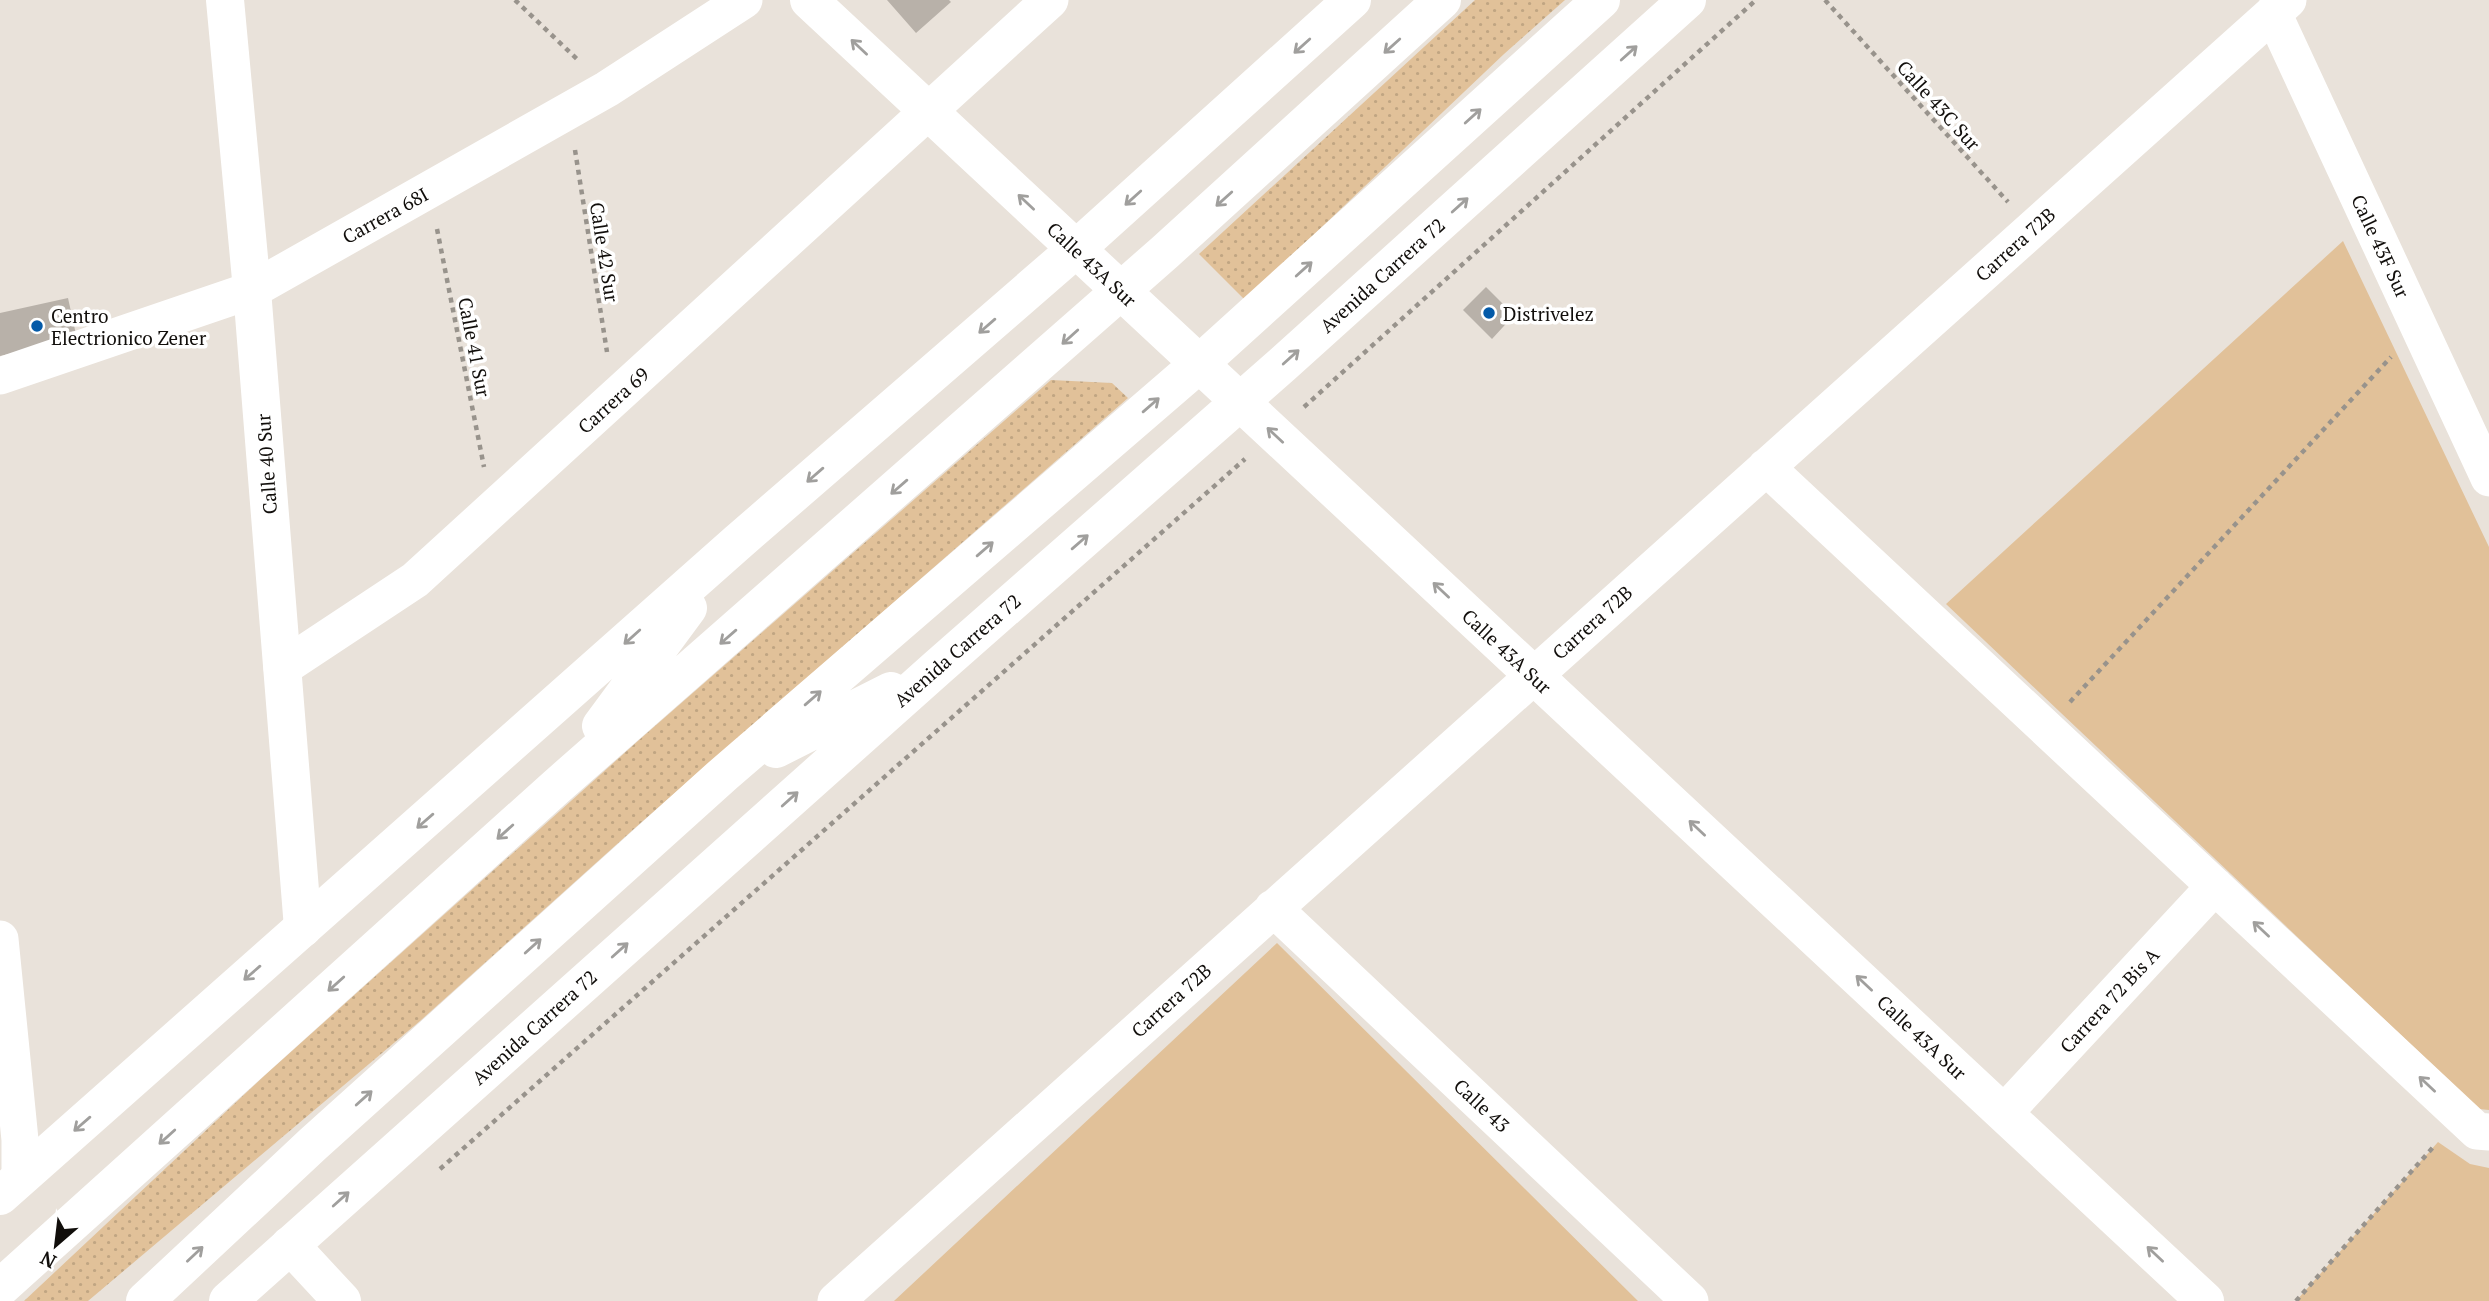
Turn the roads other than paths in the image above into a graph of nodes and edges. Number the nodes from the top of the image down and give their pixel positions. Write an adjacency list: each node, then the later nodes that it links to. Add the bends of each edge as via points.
1 (225, 0): 12 (main road, Calle 40 Sur)
2 (744, 0): 12 (street, Carrera 68I, via 607,89)
3 (809, 0): 10 (main road, Calle 43A Sur, one-way to 3)
4 (1050, 0): 10 (street, Carrera 69)
5 (1352, 0): 11 (main road, one-way to 11)
6 (1442, 0): 13 (main road, one-way to 13)
7 (1601, 0): 14 (main road, one-way to 7)
8 (1687, 0): 16 (main road, Avenida Carrera 72, one-way to 8)
9 (2280, 7): 17 (street, Carrera 72B); 18 (street, Calle 43F Sur)
10 (928, 112): 11 (main road, Calle 43A Sur, one-way to 10); 20 (street, Carrera 69, via 415,580)
11 (1076, 249): 13 (main road, Calle 43A Sur); 19 (main road, one-way to 19)
12 (252, 290): 15 (street, Carrera 68I); 20 (main road, Calle 40 Sur)
13 (1121, 291): 14 (main road, Calle 43A Sur); 24 (main road, one-way to 24)
14 (1199, 364): 16 (main road, Calle 43A Sur); 23 (main road, one-way to 14)
15 (0, 376)
16 (1240, 402): 21 (main road, Avenida Carrera 72, one-way to 16); 22 (main road, Calle 43A Sur, one-way to 16)
17 (1766, 467): 22 (street, Carrera 72B); 25 (street)
18 (2489, 478)
19 (738, 542): 24 (main road); 27 (main road, one-way to 27)
20 (282, 668): 27 (main road, Calle 40 Sur)
21 (937, 668): 23 (main road); 32 (main road, Avenida Carrera 72, one-way to 21)
22 (1533, 675): 26 (street, Carrera 72B); 29 (main road, Calle 43A Sur, one-way to 22)
23 (724, 775): 34 (main road, one-way to 23)
24 (556, 787): 33 (main road, one-way to 33)
25 (2215, 886): 29 (street, Carrera 72 Bis A); 30 (street, one-way to 25)
26 (1273, 908): 37 (street, Carrera 72B); 38 (street, Calle 43)
27 (303, 928): 31 (main road, one-way to 31)
28 (0, 939): 31 (street, via 20,1140)
29 (2004, 1113): 39 (main road, Calle 43A Sur, one-way to 29)
30 (2476, 1126)
31 (10, 1187)
32 (290, 1244): 35 (main road, Avenida Carrera 72); 36 (main road)
33 (0, 1288)
34 (145, 1301)
35 (228, 1301)
36 (342, 1301)
37 (836, 1301)
38 (1690, 1301)
39 (2205, 1301)

